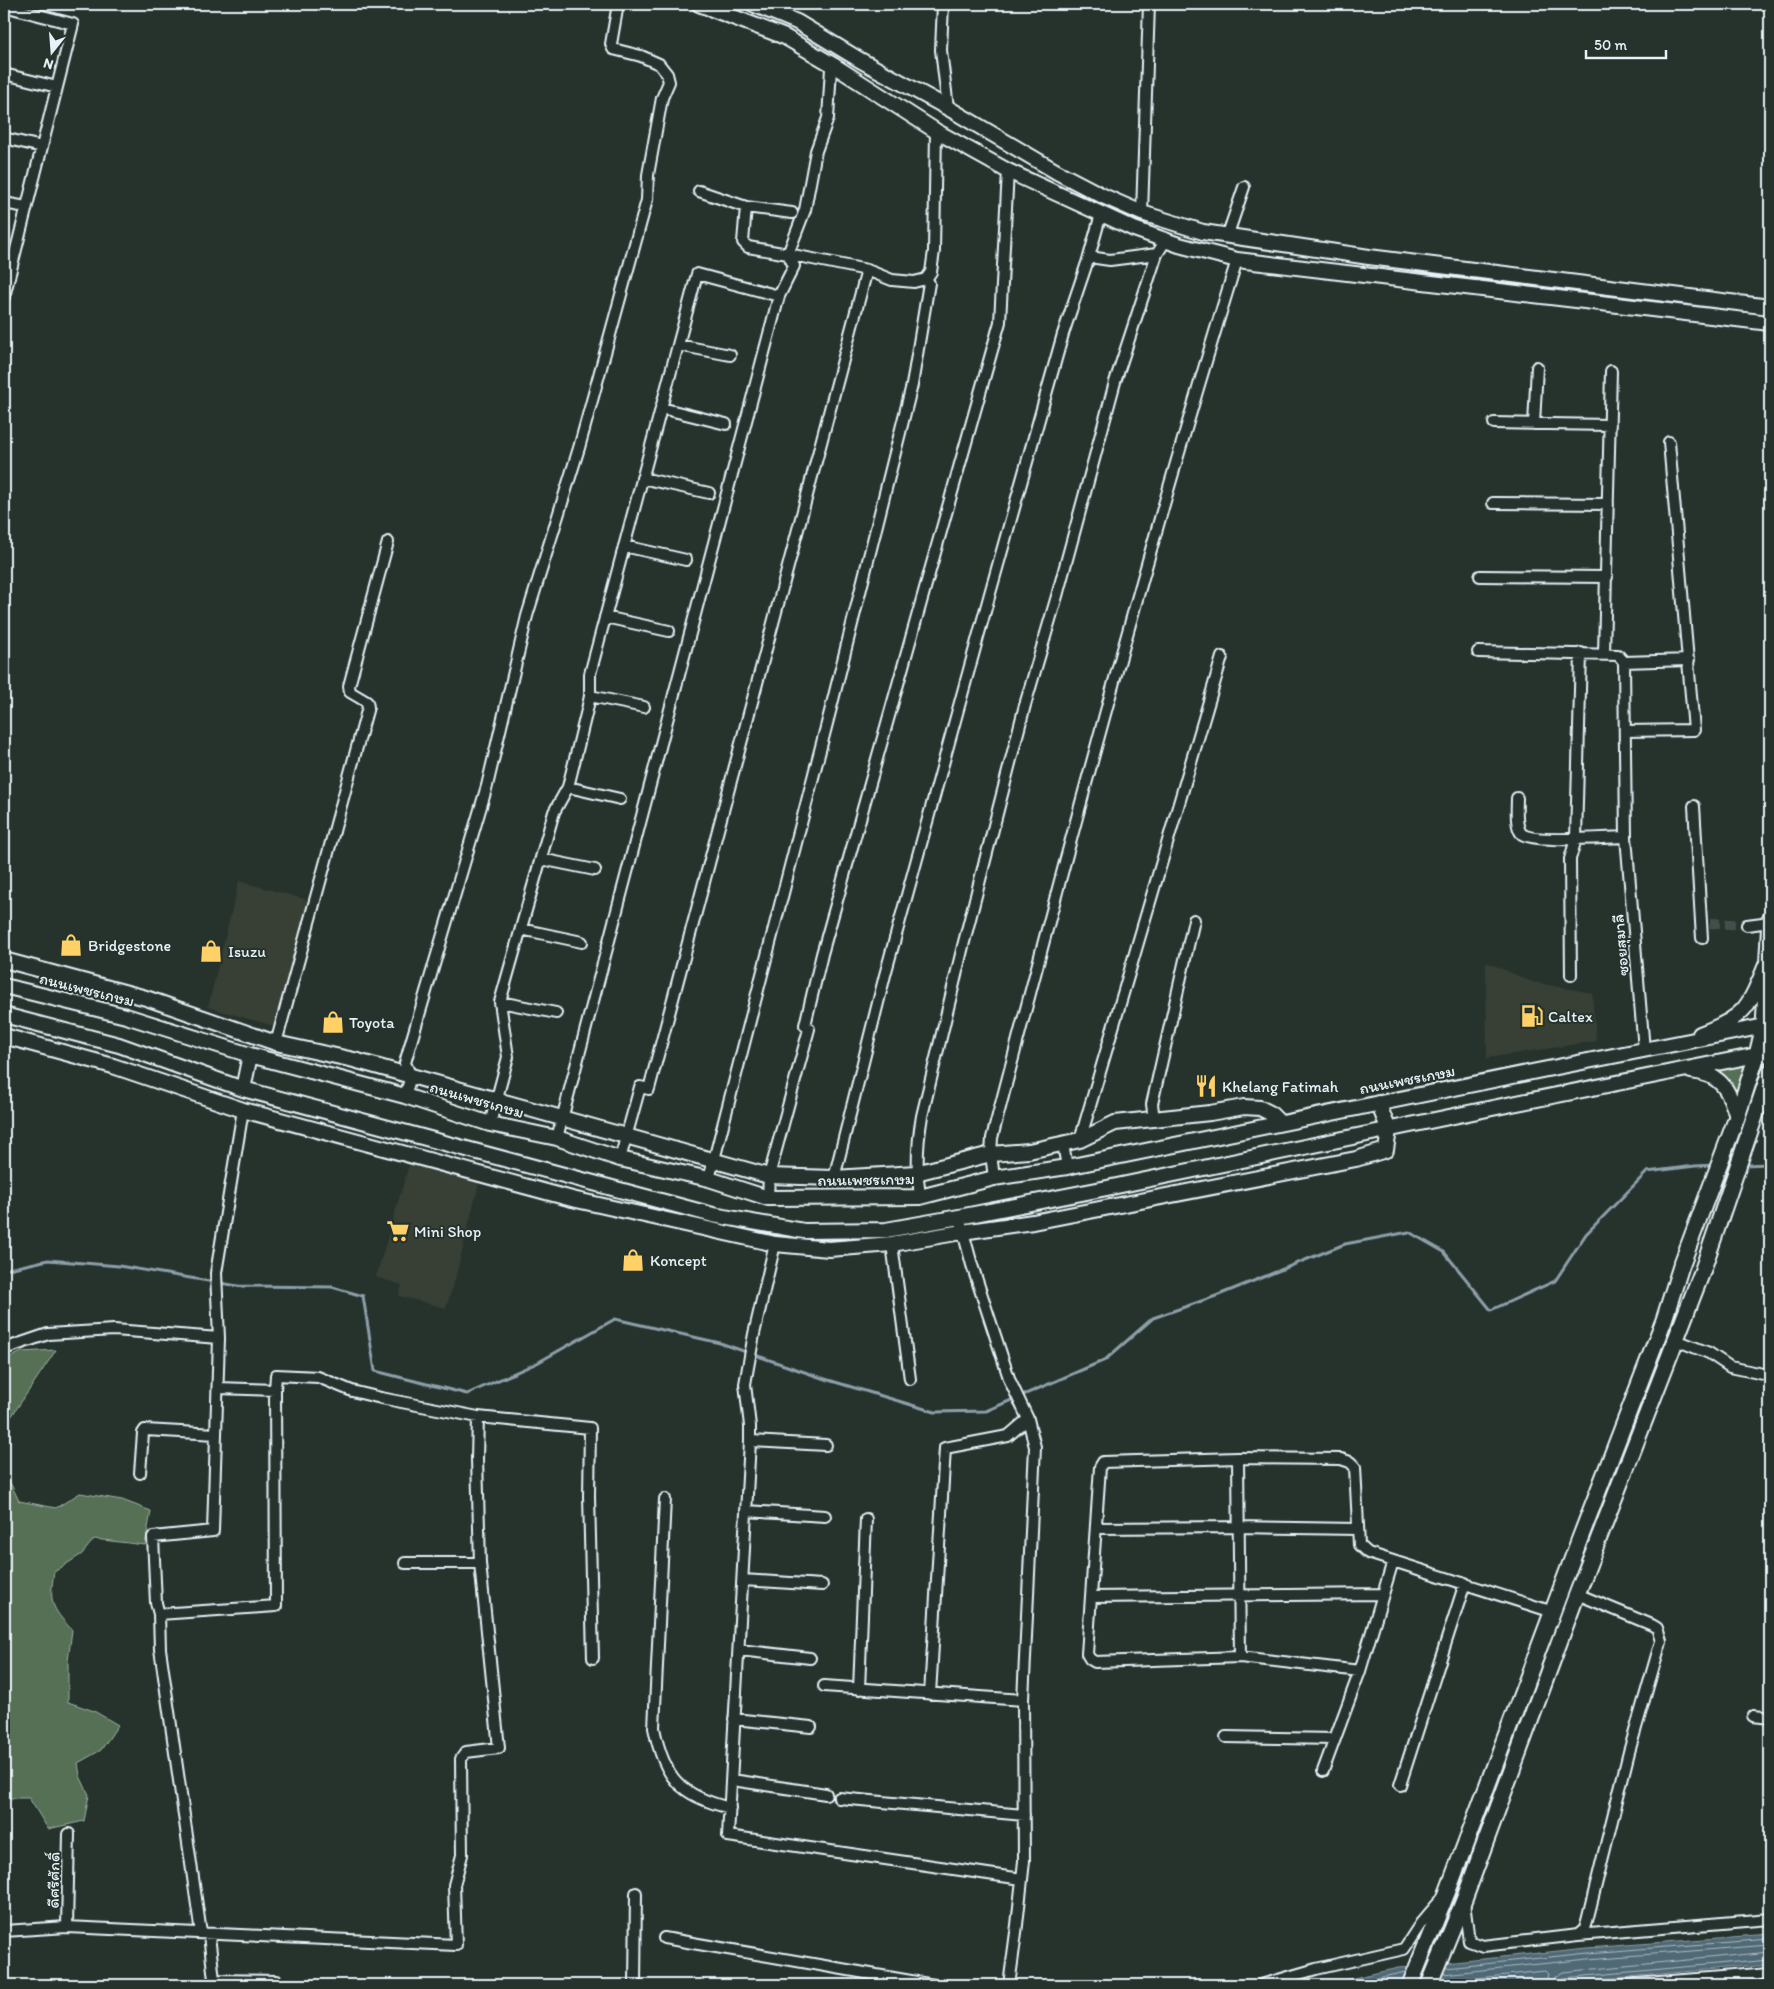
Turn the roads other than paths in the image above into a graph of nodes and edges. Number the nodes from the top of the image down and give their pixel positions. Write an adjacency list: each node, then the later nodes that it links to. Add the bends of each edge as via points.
1 (618, 4): 98 (street, via 611,44 613,49 659,64 669,82 662,98 648,175 647,200 580,448 527,616 487,786 405,1063)
2 (700, 4): 7 (main road, via 785,37)
3 (753, 4): 10 (main road, via 797,22)
4 (943, 4): 10 (street, via 941,50)
5 (1149, 4): 21 (street)
6 (4, 6): 9 (street, via 74,24)
7 (833, 65): 11 (main road); 25 (street, via 828,118 816,150 805,210)
8 (4, 74): 9 (street)
9 (57, 87): 13 (street)
10 (948, 108): 21 (main road, via 1058,172)
11 (936, 131): 14 (main road); 31 (street, via 934,251 931,272)
12 (4, 138): 13 (street)
13 (42, 147): 18 (street)
14 (1008, 171): 22 (main road); 121 (street, via 1000,322 822,954 805,1025 809,1029)
15 (1244, 187): 23 (street)
16 (699, 191): 19 (street)
17 (4, 203): 18 (street)
18 (26, 207): 29 (street)
19 (746, 207): 20 (street); 25 (street, via 743,242 748,247)
20 (792, 213)
21 (1142, 213): 23 (main road)
22 (1101, 214): 24 (main road); 27 (street)
23 (1227, 237): 34 (main road)
24 (1166, 240): 26 (street); 28 (main road)
25 (788, 254): 30 (street); 32 (street, via 794,266)
26 (1157, 254): 27 (street, via 1110,260); 120 (street, via 1115,382 998,808 922,1116)
27 (1089, 257): 122 (street, via 1063,334 979,635 885,975)
28 (1237, 260): 35 (main road); 116 (street, via 1190,412 1082,793 992,1138)
29 (7, 268): 33 (street)
30 (867, 270): 31 (street, via 892,280 914,282); 112 (street, via 649,1089 640,1087)
31 (926, 279): 118 (street, via 929,283 912,385)
32 (778, 296): 36 (street, via 697,274); 106 (street)
33 (4, 297)
34 (1770, 307)
35 (1770, 323)
36 (678, 345): 37 (street); 40 (street)
37 (730, 355)
38 (1537, 367): 43 (street)
39 (1610, 371): 44 (street)
40 (660, 408): 42 (street); 46 (street)
41 (1494, 423): 43 (street)
42 (726, 424)
43 (1534, 424): 44 (street)
44 (1610, 425): 49 (street)
45 (1669, 442): 61 (street)
46 (642, 478): 47 (street); 51 (street)
47 (710, 493)
48 (1493, 503): 49 (street)
49 (1608, 504): 54 (street)
50 (388, 542): 91 (street, via 349,686 350,692 367,702 368,707)
51 (624, 546): 52 (street); 55 (street)
52 (686, 560)
53 (1480, 576): 54 (street)
54 (1607, 578): 59 (street)
55 (605, 617): 56 (street); 63 (street, via 590,674)
56 (669, 631)
57 (1478, 652): 58 (street)
58 (1581, 653): 59 (street); 71 (street)
59 (1604, 654): 62 (street, via 1618,654)
60 (1222, 658): 114 (street)
61 (1689, 660): 62 (street); 65 (street, via 1694,730)
62 (1624, 662): 65 (street, ซอยสุมาลี)
63 (590, 696): 64 (street); 66 (street)
64 (644, 706)
65 (1624, 731): 70 (street, ซอยสุมาลี)
66 (568, 787): 68 (street); 72 (street, via 554,812)
67 (1516, 798): 71 (street, via 1518,826 1528,838)
68 (620, 799)
69 (1694, 806): 74 (street)
70 (1626, 836): 71 (street); 93 (street, ซอยสุมาลี)
71 (1576, 839): 84 (street, via 1570,859)
72 (541, 859): 73 (street); 79 (street)
73 (595, 870)
74 (1701, 910): 77 (street); 80 (street)
75 (1194, 920): 108 (street, via 1152,1104)
76 (1770, 921): 78 (street); 83 (main road)
77 (1710, 923)
78 (1747, 925)
79 (521, 929): 81 (street); 86 (street)
80 (1702, 938)
81 (582, 942)
82 (4, 960): 91 (main road, via 146,998)
83 (1767, 962): 89 (main road); 92 (main road, via 1752,1000 1739,1015)
84 (1571, 975)
85 (4, 986): 94 (main road, ถนนเพชรเกษม, via 126,1016)
86 (500, 1002): 87 (street); 102 (street, via 508,1057)
87 (556, 1013)
88 (4, 1015): 99 (main road, via 119,1045)
89 (1767, 1026): 92 (main road, ถนนเพชรเกษม); 95 (main road)
90 (4, 1036): 104 (main road, via 113,1066)
91 (276, 1043): 98 (main road)
92 (1674, 1043): 93 (main road, ถนนเพชรเกษม)
93 (1644, 1050): 103 (main road, ถนนเพชรเกษม)
94 (250, 1055): 99 (main road); 101 (main road, ถนนเพชรเกษม)
95 (1764, 1055): 96 (main road); 105 (main road)
96 (1684, 1070): 105 (main road, via 1700,1072 1722,1082); 111 (main road)
97 (1770, 1072): 107 (main road)
98 (411, 1076): 101 (street); 102 (main road)
99 (243, 1089): 128 (main road)
100 (1770, 1091): 107 (main road)
101 (405, 1096): 110 (main road, ถนนเพชรเกษม)
102 (497, 1100): 106 (main road); 110 (street)
103 (1378, 1103): 109 (main road, ถนนเพชรเกษม); 111 (main road)
104 (242, 1110): 128 (main road, via 572,1199); 132 (street, via 216,1273)
105 (1737, 1117): 163 (main road, via 1664,1320)
106 (562, 1118): 112 (main road); 113 (street)
107 (1754, 1118): 133 (main road)
108 (1154, 1119): 109 (main road, via 1244,1107 1260,1108); 114 (main road, via 1115,1123)
109 (1280, 1123): 119 (main road, ถนนเพชรเกษม)
110 (490, 1124): 113 (main road, ถนนเพชรเกษม)
111 (1389, 1130): 127 (main road); 129 (main road, via 1386,1150 1356,1159 1033,1222)
112 (627, 1136): 117 (street); 118 (main road)
113 (557, 1138): 117 (main road, ถนนเพชรเกษม)
114 (1080, 1140): 115 (main road)
115 (1063, 1144): 116 (main road); 119 (street)
116 (991, 1154): 120 (main road); 123 (street)
117 (620, 1159): 124 (main road, ถนนเพชรเกษม)
118 (713, 1160): 121 (main road); 124 (street)
119 (1067, 1167): 123 (main road, ถนนเพชรเกษม)
120 (916, 1173): 122 (main road); 125 (street)
121 (769, 1176): 122 (main road); 126 (street)
122 (834, 1178)
123 (994, 1178): 125 (main road, ถนนเพชรเกษม)
124 (709, 1179): 126 (main road, ถนนเพชรเกษม)
125 (920, 1197): 126 (main road, ถนนเพชรเกษม)
126 (768, 1198)
127 (959, 1217): 128 (main road, via 886,1230 804,1231); 129 (street)
128 (712, 1222): 130 (main road)
129 (962, 1232): 131 (main road); 140 (street, via 1010,1381)
130 (775, 1244): 131 (main road, via 829,1249); 142 (street, via 745,1384)
131 (892, 1244): 136 (street)
132 (219, 1338): 134 (street, via 114,1330 48,1334); 137 (street)
133 (1676, 1340): 135 (street, via 1709,1353 1730,1367); 160 (main road)
134 (4, 1349)
135 (1768, 1375)
136 (910, 1378)
137 (218, 1388): 138 (street); 141 (street)
138 (275, 1390): 139 (street, via 276,1375 318,1377 381,1398); 164 (street, via 276,1606)
139 (478, 1416): 154 (street); 167 (street, via 590,1428)
140 (1028, 1419): 172 (street, via 1008,1436 945,1448); 173 (street, via 1035,1447)
141 (216, 1434): 145 (street, via 145,1430); 164 (street, via 213,1531 153,1537 156,1603)
142 (750, 1441): 143 (street); 147 (street)
143 (826, 1445)
144 (1238, 1458): 150 (street); 151 (street, via 1103,1462); 152 (street, via 1341,1459 1350,1462 1355,1467)
145 (140, 1474)
146 (665, 1499): 185 (street, via 654,1728 660,1752 676,1783 695,1798)
147 (746, 1511): 148 (street); 156 (street)
148 (825, 1516)
149 (866, 1519): 171 (street)
150 (1239, 1527): 151 (street); 152 (street); 161 (street)
151 (1096, 1528): 162 (street)
152 (1357, 1529): 153 (street, via 1359,1545 1368,1553)
153 (1393, 1561): 157 (street); 159 (street)
154 (480, 1563): 155 (street); 195 (street, via 499,1748 466,1752 460,1763 462,1855 454,1885 456,1945)
155 (405, 1564)
156 (743, 1580): 158 (street); 165 (street)
157 (1465, 1583): 163 (street); 182 (street)
158 (822, 1585)
159 (1382, 1594): 161 (street); 169 (street)
160 (1577, 1594): 191 (main road); 196 (street, via 1652,1625 1657,1628 1661,1641 1629,1752 1585,1929)
161 (1239, 1595): 162 (street); 166 (street)
162 (1091, 1597): 166 (street, via 1090,1660)
163 (1552, 1612): 190 (main road)
164 (160, 1614): 195 (street, via 160,1649)
165 (739, 1650): 168 (street); 175 (street)
166 (1240, 1657): 169 (street)
167 (593, 1658)
168 (810, 1658)
169 (1360, 1671): 179 (street)
170 (824, 1686): 171 (street)
171 (859, 1689): 172 (street)
172 (930, 1694): 173 (street)
173 (1023, 1700): 186 (street)
174 (1753, 1716): 176 (street)
175 (734, 1718): 177 (street); 181 (street)
176 (1770, 1718)
177 (811, 1727)
178 (1226, 1737): 179 (street)
179 (1335, 1738): 180 (street)
180 (1323, 1771)
181 (732, 1780): 183 (street); 185 (street)
182 (1400, 1785)
183 (826, 1794)
184 (839, 1798): 186 (street)
185 (730, 1808): 188 (street, via 728,1836)
186 (1024, 1815): 188 (street)
187 (69, 1834): 193 (street, ดีศรีศักดิ์)
188 (1022, 1879): 203 (street)
189 (636, 1892): 201 (street)
190 (1448, 1893): 204 (street, via 1420,1923 1404,1949); 205 (main road)
191 (1464, 1900): 196 (street, via 1469,1941 1483,1946); 206 (main road)
192 (1770, 1919): 196 (street)
193 (67, 1928): 194 (street); 195 (street)
194 (4, 1931)
195 (205, 1934): 199 (street, via 214,1980)
196 (1578, 1935)
197 (664, 1938): 202 (street)
198 (1770, 1973): 200 (street)
199 (277, 1981)
200 (1703, 1982): 207 (street)
201 (635, 1985)
202 (934, 1985)
203 (1009, 1985)
204 (1261, 1985)
205 (1410, 1985)
206 (1429, 1985)
207 (1623, 1985)

